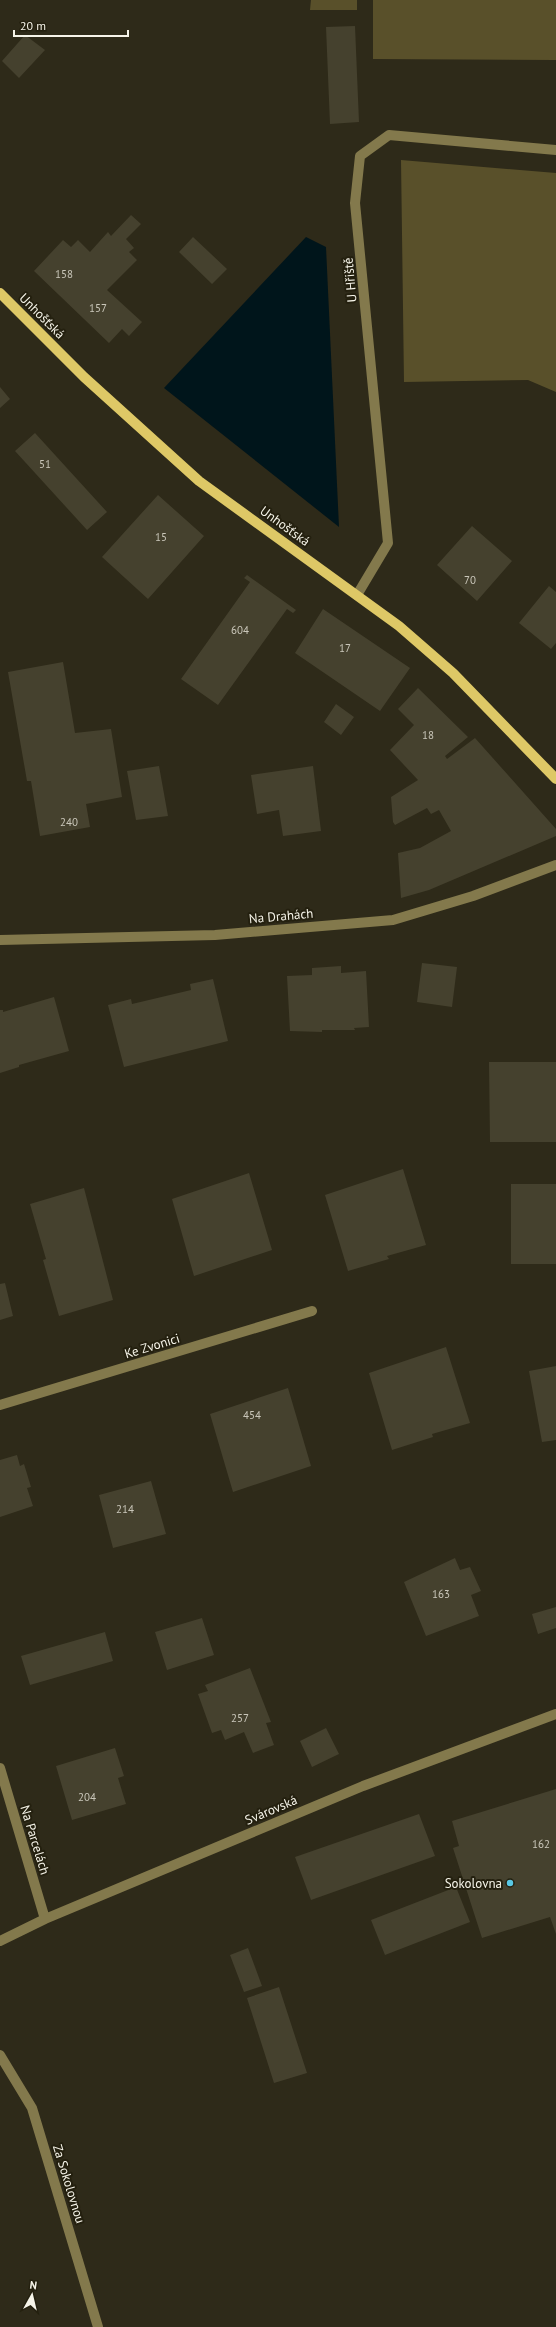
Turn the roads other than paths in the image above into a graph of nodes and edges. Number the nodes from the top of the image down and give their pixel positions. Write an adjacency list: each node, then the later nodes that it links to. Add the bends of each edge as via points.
1 (556, 150): 3 (street, U Hřiště, via 389,136 360,156 355,204 388,543)
2 (0, 292): 3 (main road, Unhošťská, via 84,377 199,481)
3 (358, 595): 4 (main road, Unhošťská, via 399,626 453,673)
4 (556, 779)
5 (556, 865): 6 (street, Na Drahách, via 472,896 393,920 215,935)
6 (0, 940)
7 (312, 1312): 8 (street, Ke Zvonici)
8 (0, 1405)
9 (556, 1714): 11 (street, Svárovská, via 363,1786)
10 (0, 1768): 11 (street, Na Parcelách)
11 (45, 1919): 12 (street, Svárovská)
12 (0, 1941)
13 (0, 2055): 14 (street, Za Sokolovnou, via 32,2108)
14 (98, 2327)

